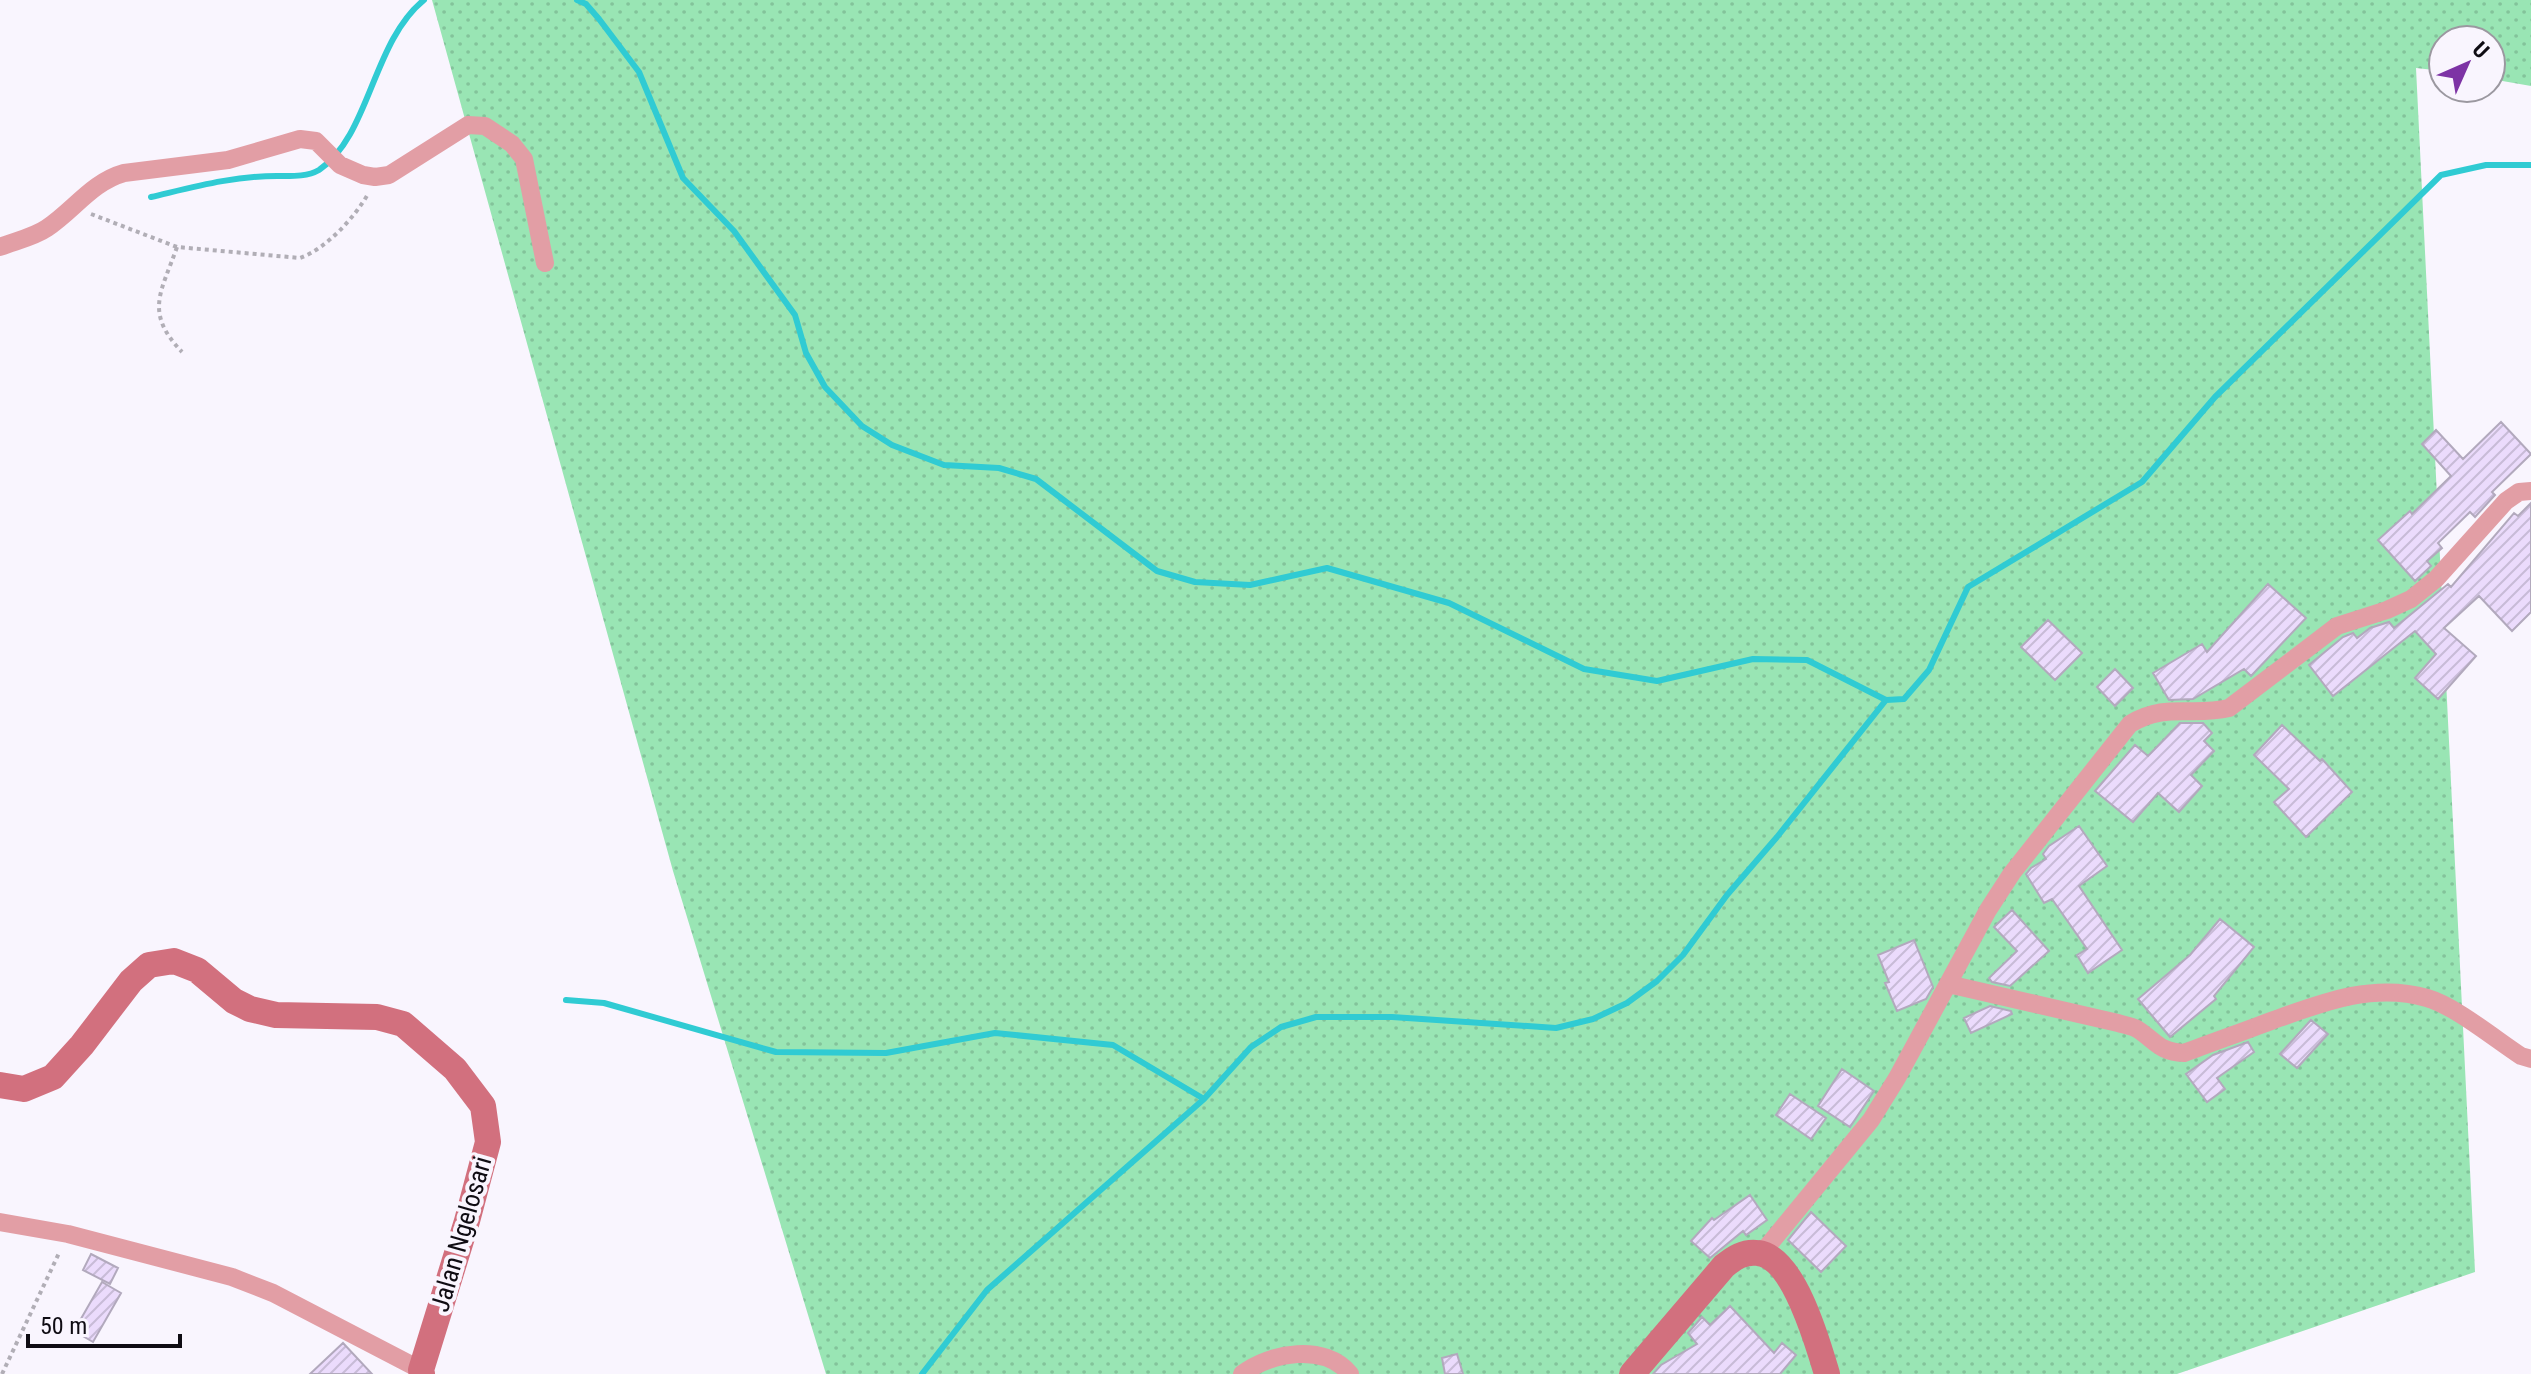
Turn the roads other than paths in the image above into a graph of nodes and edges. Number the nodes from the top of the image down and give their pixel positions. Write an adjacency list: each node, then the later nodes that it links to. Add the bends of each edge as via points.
1 (0, 247): 2 (street, via 45,230 97,185 124,173 228,160 300,139 316,141 340,165 375,177 389,175 468,125 485,126 524,159)
2 (545, 263)
3 (2531, 491): 4 (street, via 2506,501 2436,579 2411,599 2337,626 2229,708 2163,710 2130,724 2012,873)
4 (1948, 984): 5 (street, via 2135,1028 2171,1053 2184,1053 2328,1000 2378,992 2407,994 2449,1008); 8 (street, via 1871,1120)
5 (2531, 1059)
6 (0, 1085): 9 (street, Jalan Ngelosari, via 24,1089 53,1077 131,981 149,965 174,961 197,970 250,1009 276,1015 377,1017 403,1024 455,1069 483,1106 488,1142)
7 (0, 1222): 9 (street, via 188,1264 273,1293)
8 (1762, 1253): 12 (street, via 1749,1252 1724,1266); 13 (street, via 1789,1278)
9 (422, 1372)
10 (1242, 1374): 11 (street, via 1275,1358 1309,1353 1329,1358)
11 (1350, 1374)
12 (1632, 1374)
13 (1827, 1374)

